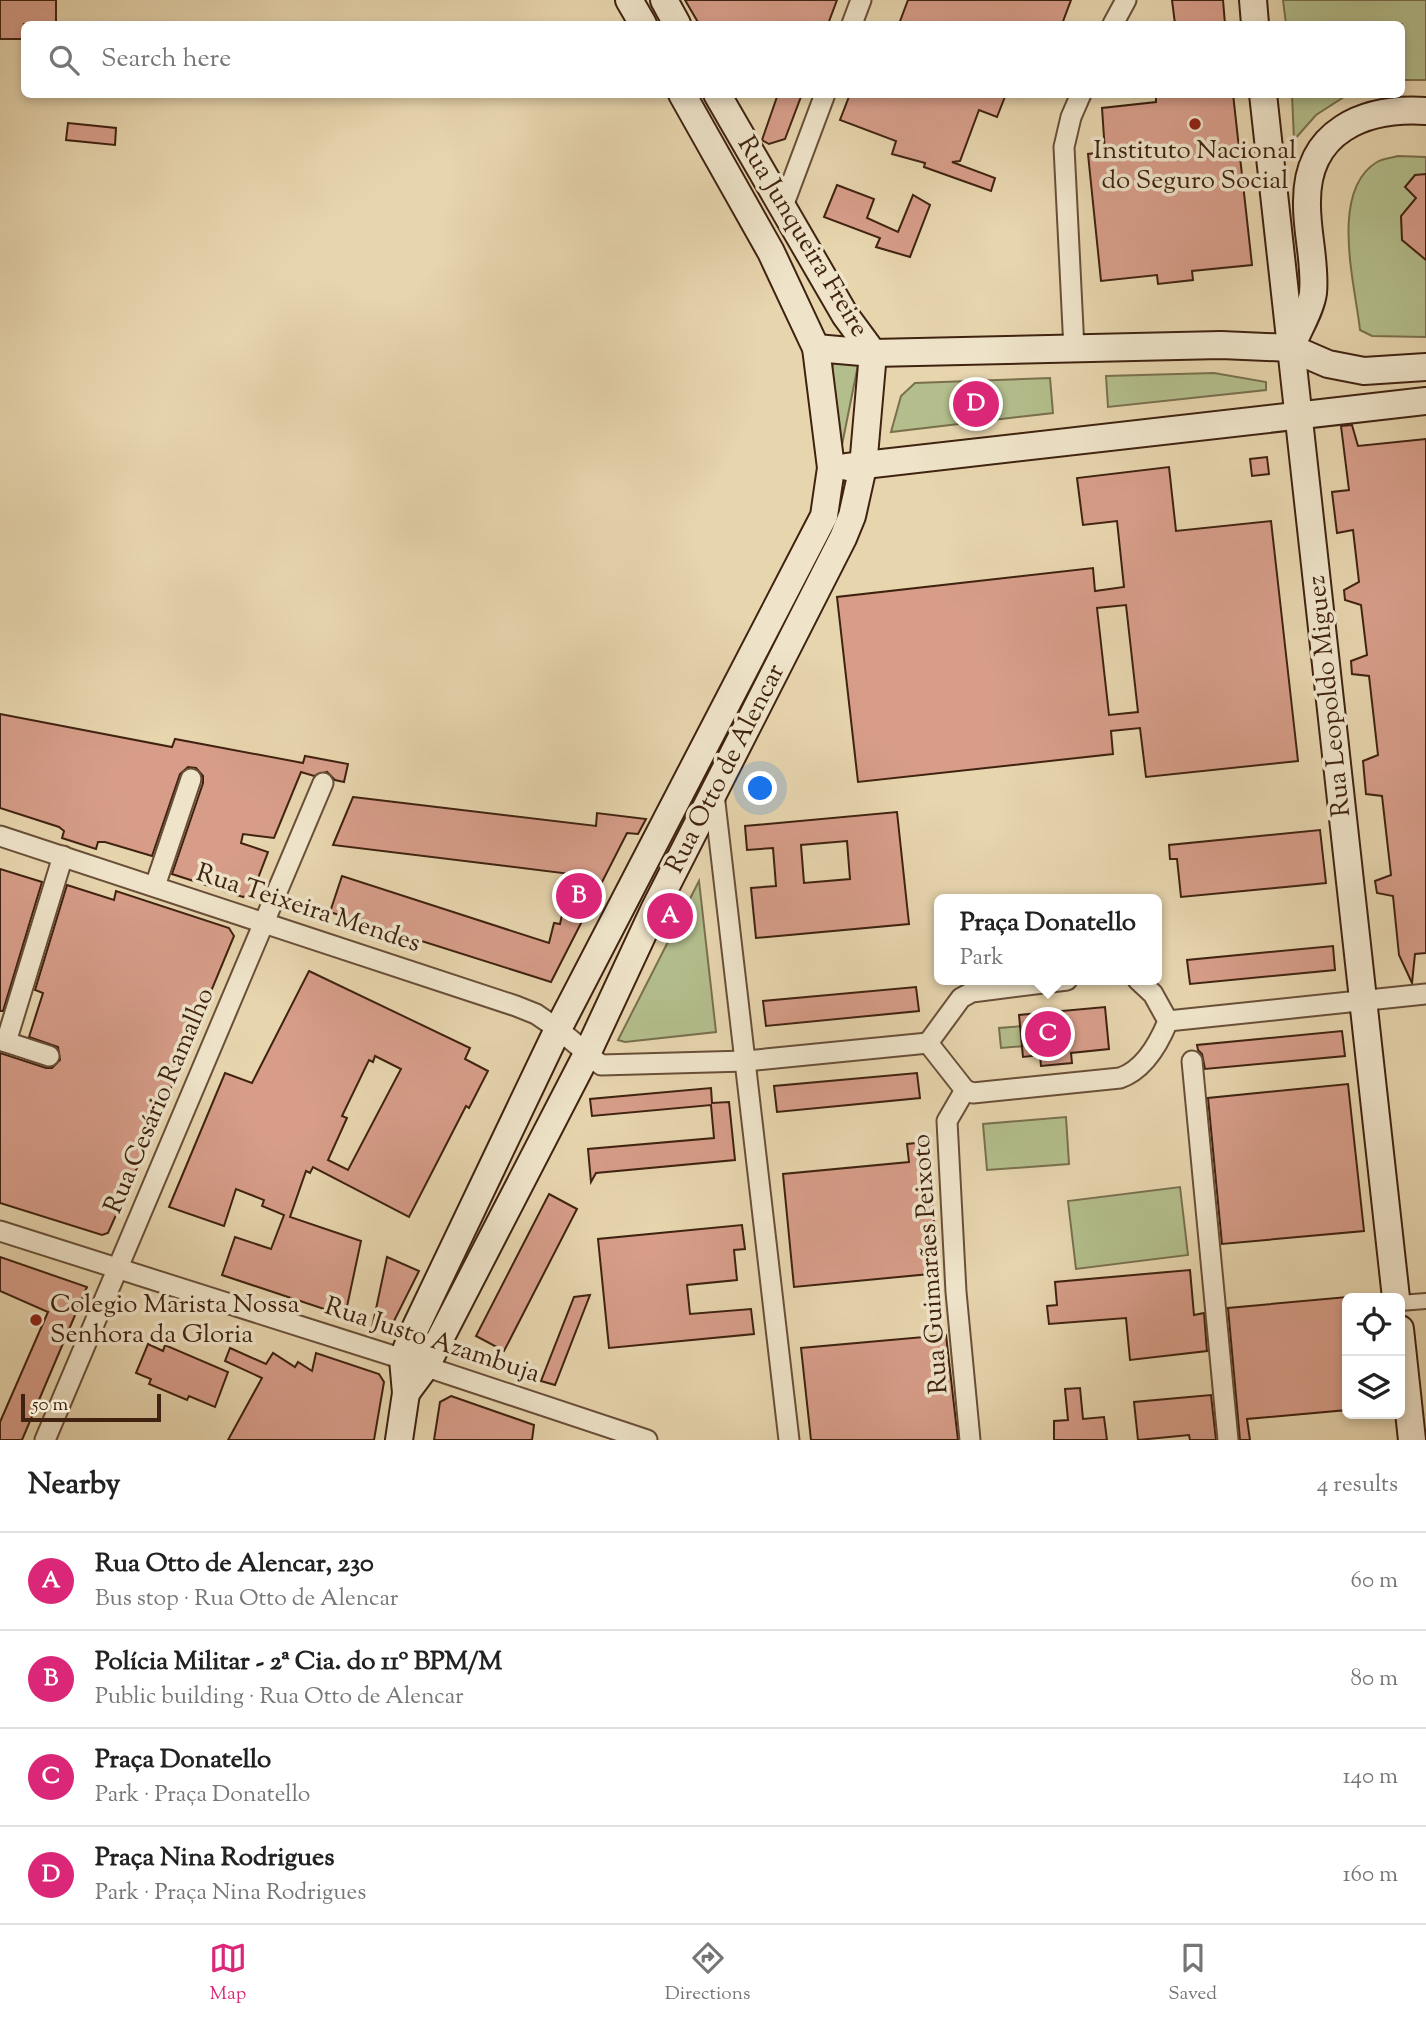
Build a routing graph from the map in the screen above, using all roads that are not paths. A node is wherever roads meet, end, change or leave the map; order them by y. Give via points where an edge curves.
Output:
1 (629, 0) edge
2 (664, 0) edge
3 (861, 0) edge
4 (1126, 0) edge
5 (1253, 0) edge
6 (641, 21) edge
7 (675, 21) edge
8 (853, 21) edge
9 (1115, 21) edge
10 (1255, 21) edge
11 (684, 98) edge
12 (719, 98) edge
13 (824, 98) edge
14 (1079, 98) edge
15 (1263, 98) edge
16 (1426, 111) edge
17 (1308, 181) junction
18 (1273, 183) junction
19 (782, 209) junction
20 (816, 348) junction
21 (1291, 348) junction
22 (1074, 349) junction
23 (873, 353) junction
24 (1426, 367) edge
25 (1426, 401) edge
26 (1300, 416) junction
27 (863, 467) junction
28 (831, 468) junction
29 (191, 779) dead end
30 (323, 783) dead end
31 (714, 794) junction
32 (0, 836) edge
33 (62, 856) junction
34 (155, 886) junction
35 (265, 921) junction
36 (1027, 985) edge
37 (1143, 985) edge
38 (1426, 994) edge
39 (1364, 999) junction
40 (1168, 1021) junction
41 (558, 1029) junction
42 (3, 1041) edge
43 (928, 1043) junction
44 (50, 1056) dead end
45 (586, 1056) junction
46 (746, 1061) junction
47 (1192, 1061) dead end
48 (965, 1090) junction
49 (0, 1231) edge
50 (117, 1269) junction
51 (1395, 1293) edge
52 (1426, 1301) edge
53 (1405, 1303) edge
54 (1403, 1356) edge
55 (414, 1362) junction
56 (45, 1440) edge
57 (399, 1440) edge
58 (647, 1440) edge
59 (789, 1440) edge
60 (970, 1440) edge
61 (1228, 1440) edge
62 (1412, 1440) edge

1 - 6 main road
2 - 7 main road
3 - 8 street
4 - 9 street
5 - 10 main road
11 - 20 main road, Rua Junqueira Freire via 771,252
12 - 19 main road, Rua Junqueira Freire
13 - 19 street
14 - 22 street via 1063,159
15 - 18 main road, Rua Leopoldo Miguez
16 - 17 main road via 1372,114 1350,123 1333,135 1316,158
17 - 18 main road
17 - 21 main road via 1313,294
18 - 21 main road, Rua Leopoldo Miguez
19 - 23 main road, Rua Junqueira Freire
20 - 23 main road
20 - 28 main road, Rua Junqueira Freire
21 - 22 main road
21 - 24 main road via 1328,364 1364,371
21 - 26 main road, Rua Leopoldo Miguez
22 - 23 main road
23 - 27 main road, Rua Junqueira Freire
25 - 26 main road
26 - 27 main road
26 - 39 main road, Rua Leopoldo Miguez
27 - 28 main road
27 - 31 main road, Rua Otto de Alencar via 843,538
28 - 41 main road, Rua Otto de Alencar via 824,516
29 - 34 street
30 - 35 street, Rua Cesário Ramalho
31 - 45 main road, Rua Otto de Alencar
31 - 46 street
32 - 33 street, Rua Teixeira Mendes
33 - 34 street, Rua Teixeira Mendes
33 - 42 street
34 - 35 street, Rua Teixeira Mendes
35 - 41 street, Rua Teixeira Mendes via 516,1006
35 - 50 street, Rua Cesário Ramalho
36 - 43 street via 972,992 961,998
37 - 40 street
38 - 39 street
39 - 40 street
39 - 51 main road, Rua Leopoldo Miguez
40 - 48 street via 1148,1056 1120,1079 984,1093
41 - 45 street, Rua Teixeira Mendes
41 - 55 main road, Rua Otto de Alencar
42 - 44 street
43 - 46 street
43 - 48 street
45 - 46 street via 609,1067
45 - 55 main road, Rua Otto de Alencar
46 - 59 street
47 - 61 street
48 - 60 street, Rua Guimarães Peixoto via 947,1121
49 - 50 street, Rua Justo Azambuja
50 - 55 street, Rua Justo Azambuja
50 - 56 street, Rua Cesário Ramalho
52 - 53 street
54 - 62 main road
55 - 57 main road
55 - 58 street, Rua Justo Azambuja

